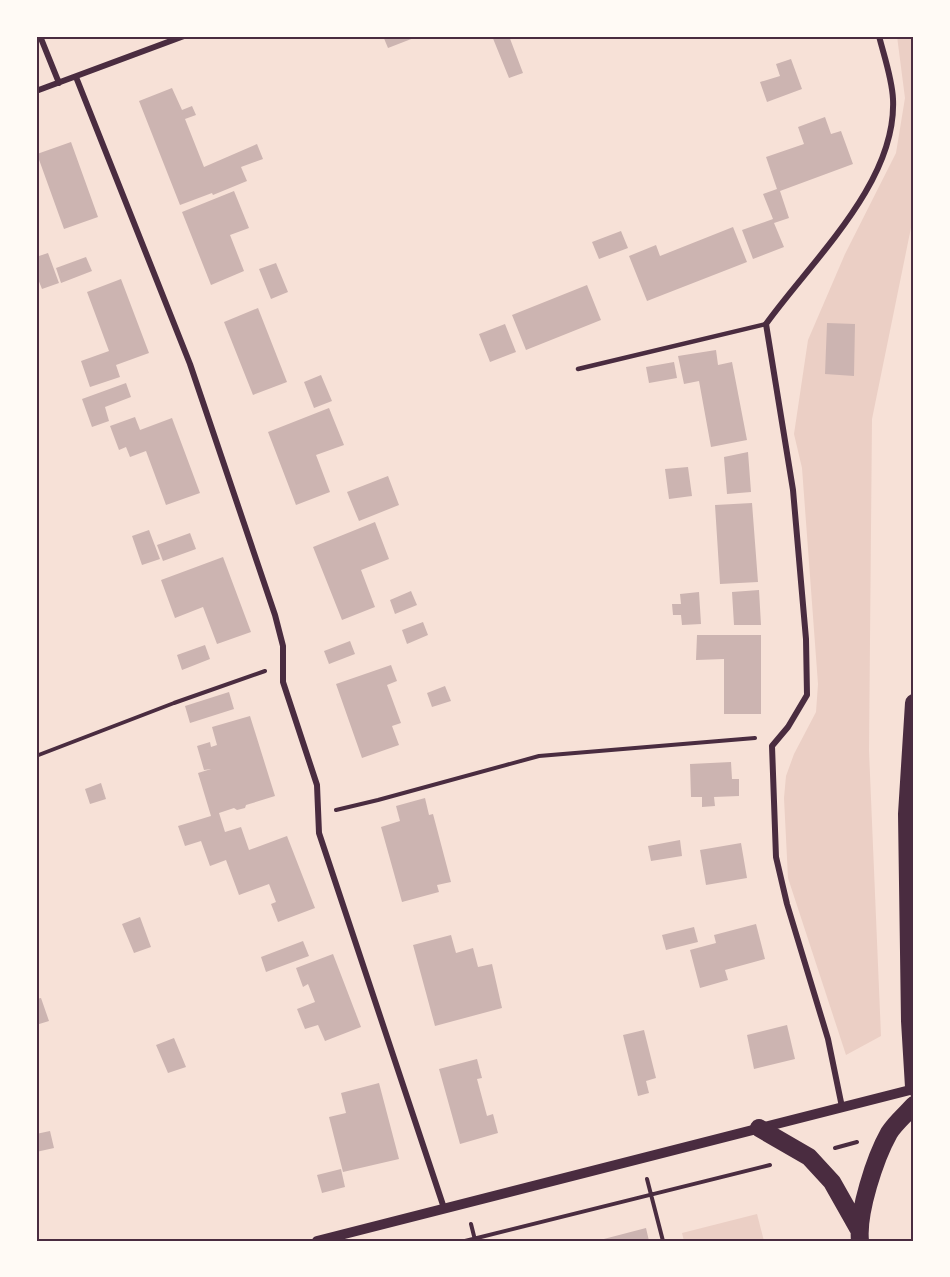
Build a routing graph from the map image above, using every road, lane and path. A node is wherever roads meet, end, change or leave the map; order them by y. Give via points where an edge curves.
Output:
1 (40, 36) edge
2 (184, 36) edge
3 (879, 36) edge
4 (76, 77) junction
5 (58, 83) junction
6 (36, 92) edge
7 (766, 324) junction
8 (578, 369) dead end
9 (283, 665) junction
10 (914, 703) edge
11 (772, 746) junction
12 (36, 756) edge
13 (318, 814) junction
14 (914, 1088) edge
15 (914, 1105) edge
16 (842, 1107) junction
17 (759, 1128) junction
18 (890, 1131) junction
19 (809, 1157) junction
20 (642, 1158) junction
21 (651, 1194) junction
22 (444, 1208) junction
23 (859, 1234) edge
24 (317, 1241) edge
25 (465, 1241) edge
26 (663, 1241) edge

1 - 5 street
2 - 4 street
3 - 7 street via 893,99 889,137 879,163 863,197
4 - 5 street
4 - 9 street via 190,364 275,615 283,646
5 - 6 street
7 - 8 lane
7 - 11 street via 793,490 807,695
9 - 12 path
9 - 13 street via 283,682 317,785
10 - 14 highway via 907,814
11 - 13 path via 757,737 539,756
11 - 16 street via 776,857 828,1040
13 - 22 street via 319,832
14 - 16 street
15 - 18 highway
16 - 17 street
17 - 19 highway
17 - 20 street
18 - 19 path
18 - 23 highway via 872,1173
19 - 21 path
19 - 23 highway via 832,1182
20 - 21 path
20 - 22 street
21 - 25 path
21 - 26 path
22 - 24 street

